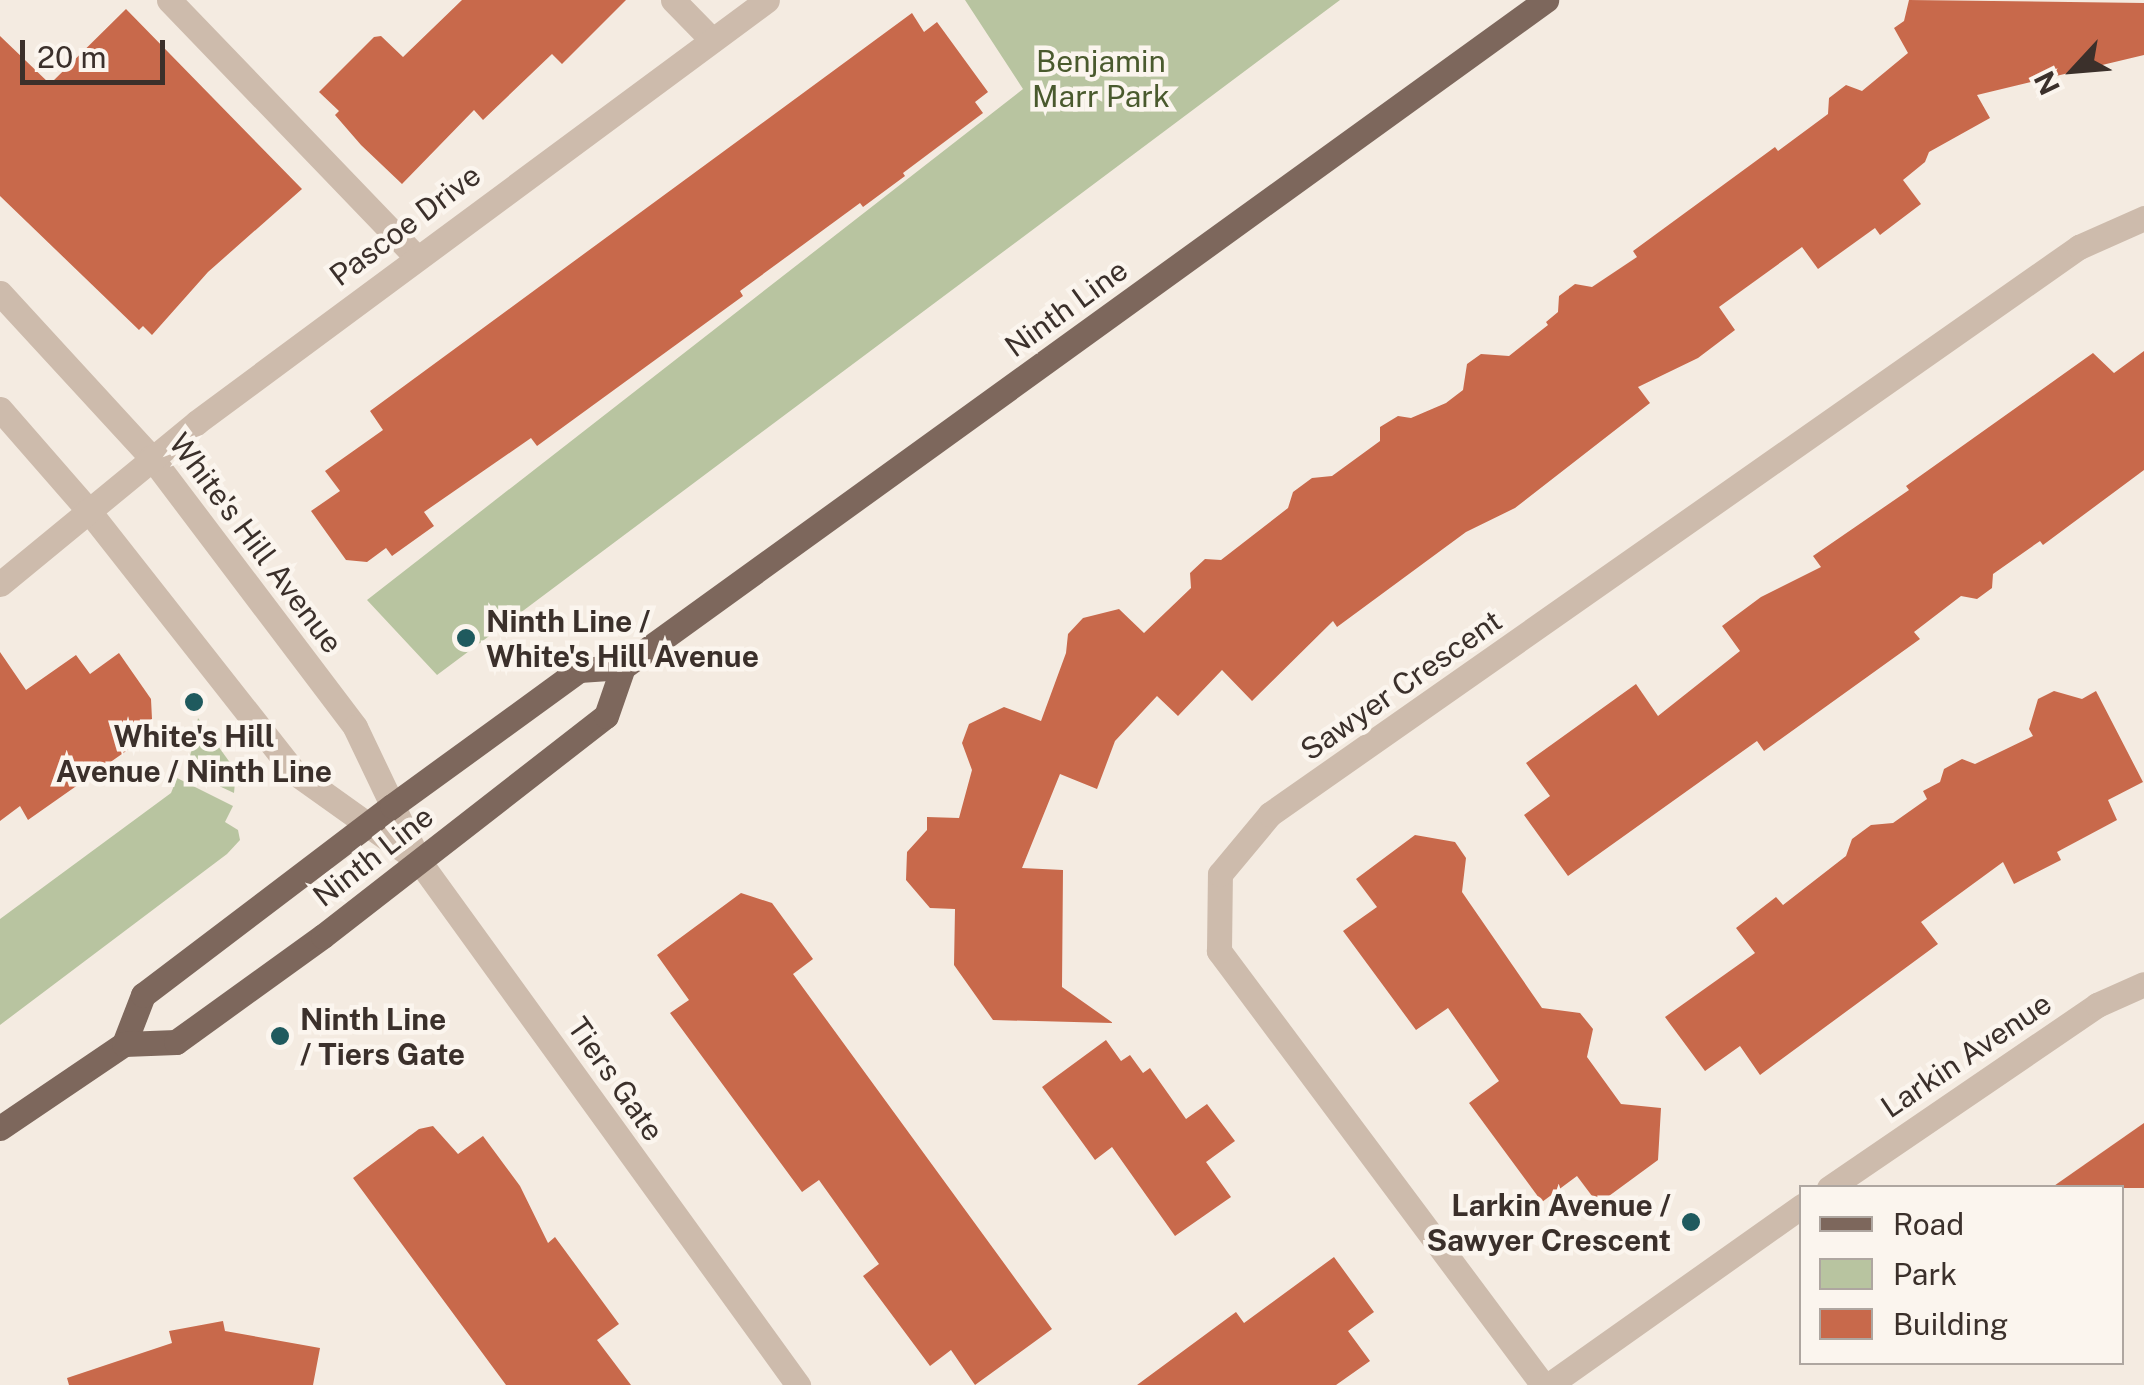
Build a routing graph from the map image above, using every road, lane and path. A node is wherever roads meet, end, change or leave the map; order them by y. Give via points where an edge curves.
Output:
1 (169, 0) edge
2 (672, 0) edge
3 (767, 0) edge
4 (1546, 0) edge
5 (712, 40) junction
6 (2144, 218) edge
7 (415, 256) junction
8 (0, 294) edge
9 (0, 409) edge
10 (151, 457) junction
11 (88, 510) junction
12 (0, 584) edge
13 (623, 667) junction
14 (392, 806) junction
15 (368, 824) junction
16 (419, 861) junction
17 (2144, 984) edge
18 (124, 1044) junction
19 (0, 1128) edge
20 (1833, 1185) edge
21 (1799, 1208) edge
22 (798, 1385) edge
23 (1546, 1385) edge

1 - 7 street
2 - 5 street
3 - 5 street, Pascoe Drive
4 - 13 main road, Ninth Line
5 - 7 street, Pascoe Drive
6 - 23 street, Sawyer Crescent via 2080,247 1270,814 1220,874 1220,951
7 - 10 street, Pascoe Drive
8 - 10 street, White's Hill Avenue
9 - 11 street
10 - 11 street, Pascoe Drive
10 - 14 street, White's Hill Avenue via 355,728
11 - 12 street, Pascoe Drive
11 - 15 street via 294,772
13 - 14 main road, Ninth Line via 579,670
13 - 16 main road, Ninth Line via 606,716
14 - 15 main road, Ninth Line
14 - 16 street, White's Hill Avenue
15 - 16 street, Tiers Gate
15 - 18 main road, Ninth Line via 143,996
16 - 18 main road, Ninth Line via 176,1042
16 - 22 street, Tiers Gate
17 - 20 street, Larkin Avenue via 2097,1006
18 - 19 main road
21 - 23 street

